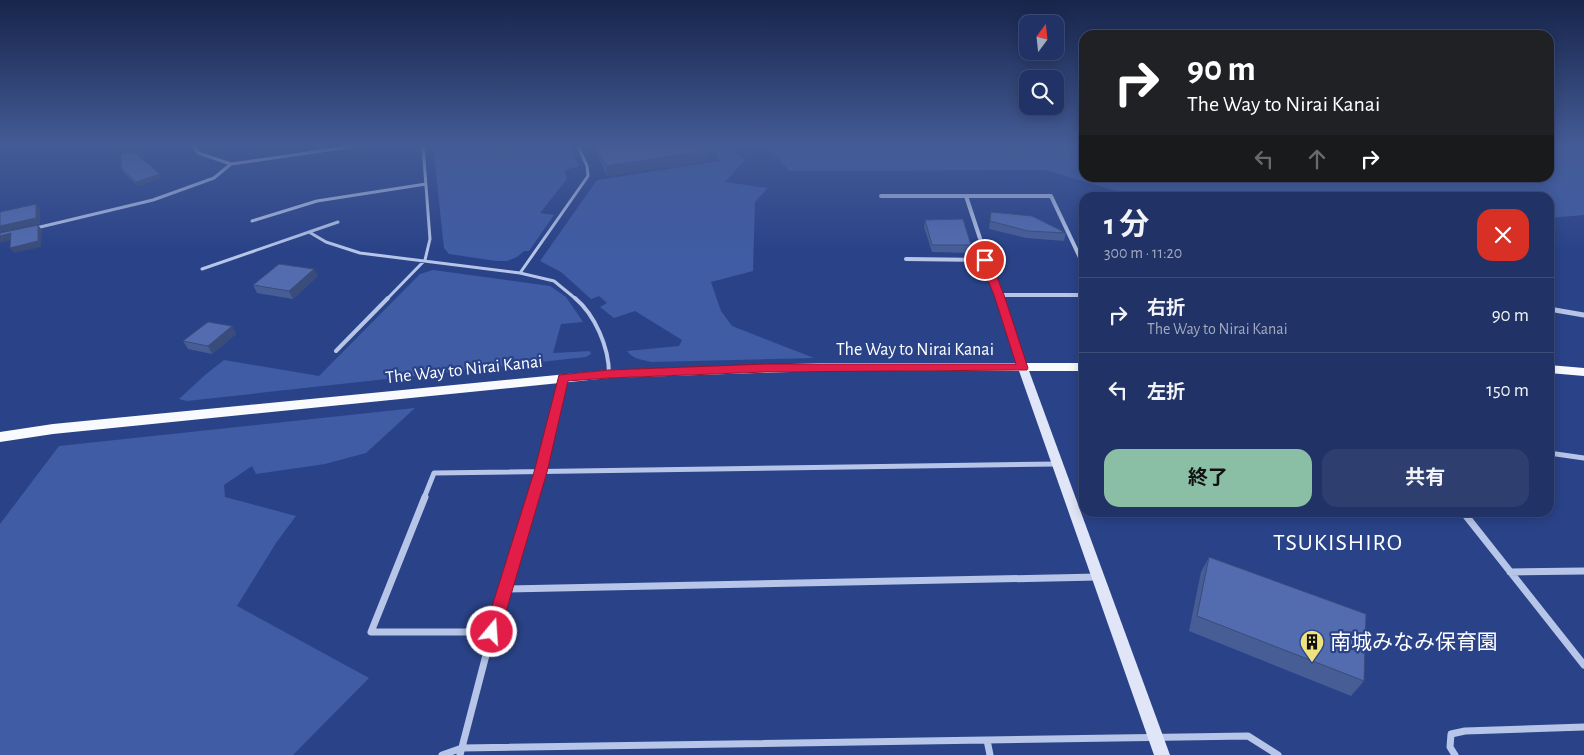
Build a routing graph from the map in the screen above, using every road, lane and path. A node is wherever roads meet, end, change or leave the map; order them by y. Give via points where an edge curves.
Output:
1 (205, 181) edge
2 (584, 181) edge
3 (426, 184) joint
4 (881, 196) dead end
5 (966, 196) junction
6 (252, 220) dead end
7 (338, 222) dead end
8 (30, 229) edge
9 (309, 232) junction
10 (1079, 255) edge
11 (906, 259) dead end
12 (425, 260) junction
13 (985, 260) junction
14 (202, 269) dead end
15 (520, 273) junction
16 (1079, 294) edge
17 (999, 295) junction
18 (1554, 310) edge
19 (1584, 315) edge
20 (336, 351) dead end
21 (1079, 367) edge
22 (1023, 368) junction
23 (1554, 369) edge
24 (1584, 372) edge
25 (609, 374) junction
26 (564, 378) junction
27 (0, 437) edge
28 (1554, 454) edge
29 (1584, 458) edge
30 (1057, 464) junction
31 (541, 472) junction
32 (1467, 517) edge
33 (1584, 570) edge
34 (1510, 572) junction
35 (1098, 577) junction
36 (506, 589) junction
37 (492, 632) junction
38 (1584, 666) edge
39 (1584, 727) edge
40 (1156, 737) junction
41 (987, 740) junction
42 (461, 752) edge
43 (442, 755) edge
44 (990, 755) edge
45 (1162, 755) edge
46 (1278, 755) edge
47 (1455, 755) edge

1 - 8 lane via 153,200
2 - 15 lane
3 - 6 lane via 317,201
3 - 12 lane via 430,239
4 - 5 street
5 - 10 street via 1051,196
5 - 13 street
7 - 9 lane
9 - 12 lane via 352,251
9 - 14 lane
11 - 13 street
12 - 15 lane
12 - 20 lane
13 - 17 street
15 - 25 lane via 554,281 583,305 605,345
16 - 17 street
17 - 22 street
18 - 19 street
21 - 22 main road, The Way to Nirai Kanai
22 - 25 main road, The Way to Nirai Kanai via 809,367
22 - 30 street
23 - 24 main road
25 - 26 main road, The Way to Nirai Kanai
26 - 27 main road, The Way to Nirai Kanai
26 - 31 street
28 - 29 street
30 - 31 street
30 - 35 street
31 - 36 street
31 - 37 street via 434,473 371,632
32 - 34 street
33 - 34 street
34 - 38 street
35 - 36 street
35 - 40 street
36 - 37 street
37 - 42 street
39 - 47 street via 1464,731 1451,734 1450,747
40 - 41 street
40 - 45 street
40 - 46 street via 1248,736
41 - 42 street
41 - 44 street
42 - 43 street

